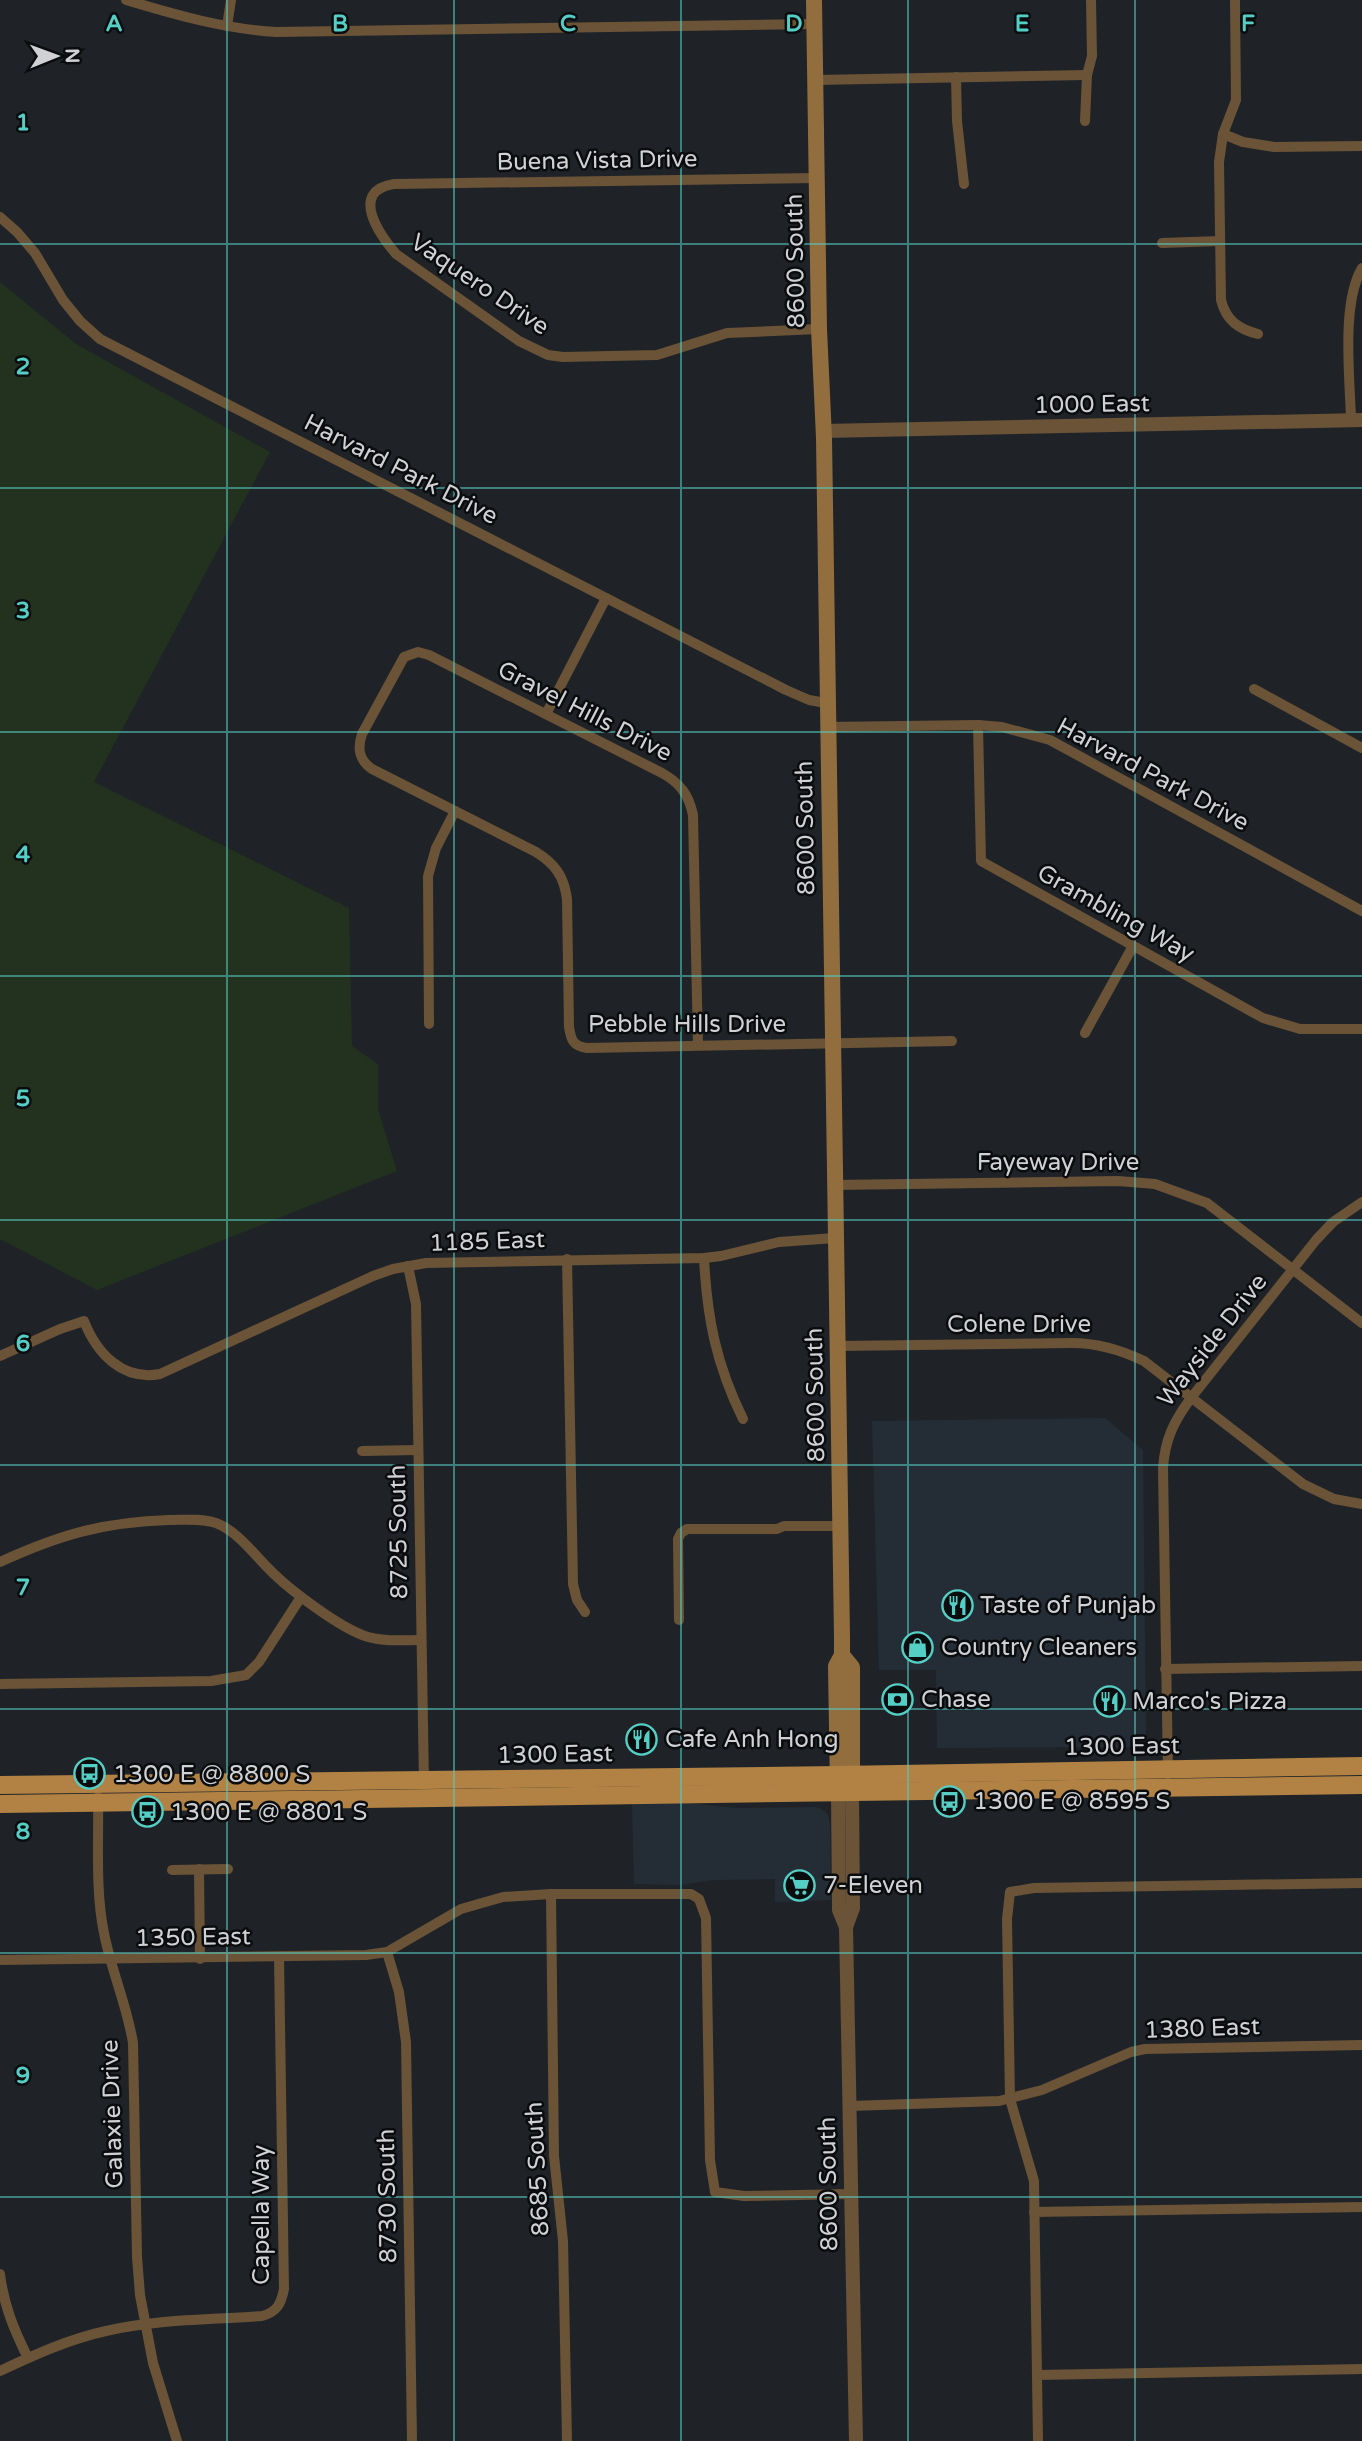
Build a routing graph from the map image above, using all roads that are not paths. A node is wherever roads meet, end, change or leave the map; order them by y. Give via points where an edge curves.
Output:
1 (126, 0) edge
2 (231, 0) edge
3 (814, 0) edge
4 (1091, 0) edge
5 (1235, 0) edge
6 (814, 24) junction
7 (227, 26) junction
8 (1087, 75) junction
9 (956, 77) junction
10 (815, 80) junction
11 (1085, 121) dead end
12 (1223, 134) junction
13 (1362, 146) edge
14 (817, 178) junction
15 (964, 184) dead end
16 (378, 188) joint
17 (0, 217) edge
18 (1220, 241) junction
19 (1162, 243) dead end
20 (1362, 268) edge
21 (819, 329) junction
22 (1258, 334) dead end
23 (1357, 420) edge
24 (823, 431) junction
25 (606, 598) junction
26 (1254, 689) dead end
27 (826, 702) junction
28 (546, 714) junction
29 (978, 725) junction
30 (826, 727) junction
31 (1362, 748) edge
32 (359, 754) joint
33 (455, 811) junction
34 (1362, 911) edge
35 (1133, 946) junction
36 (429, 1024) dead end
37 (1362, 1029) edge
38 (1086, 1032) dead end
39 (952, 1041) dead end
40 (832, 1044) junction
41 (698, 1046) junction
42 (834, 1185) junction
43 (1362, 1202) edge
44 (835, 1238) junction
45 (704, 1258) junction
46 (567, 1259) junction
47 (408, 1266) junction
48 (1293, 1269) junction
49 (1362, 1323) edge
50 (837, 1346) junction
51 (0, 1356) edge
52 (1191, 1398) junction
53 (743, 1419) dead end
54 (418, 1450) junction
55 (362, 1451) dead end
56 (1362, 1504) edge
57 (839, 1525) junction
58 (0, 1562) edge
59 (301, 1597) junction
60 (585, 1612) dead end
61 (679, 1620) dead end
62 (421, 1640) junction
63 (1362, 1667) edge
64 (1165, 1669) junction
65 (0, 1685) edge
66 (1362, 1766) edge
67 (1076, 1771) junction
68 (1168, 1779) junction
69 (424, 1780) junction
70 (97, 1784) junction
71 (845, 1784) junction
72 (0, 1785) edge
73 (1362, 1785) edge
74 (1073, 1789) junction
75 (424, 1799) junction
76 (98, 1803) junction
77 (0, 1804) edge
78 (199, 1869) junction
79 (228, 1869) dead end
80 (172, 1870) dead end
81 (1362, 1883) edge
82 (551, 1894) junction
83 (387, 1952) junction
84 (279, 1957) junction
85 (110, 1959) junction
86 (200, 1959) junction
87 (0, 1960) edge
88 (1362, 2045) edge
89 (1010, 2099) junction
90 (849, 2106) junction
91 (851, 2194) junction
92 (1362, 2207) edge
93 (1034, 2212) junction
94 (0, 2274) edge
95 (144, 2325) junction
96 (28, 2358) junction
97 (1362, 2369) edge
98 (0, 2371) edge
99 (1037, 2375) junction
100 (177, 2441) edge
101 (412, 2441) edge
102 (567, 2441) edge
103 (856, 2441) edge
104 (1038, 2441) edge

1 - 7 street
2 - 7 street
3 - 6 main road, 8600 South
4 - 8 street via 1092,64
5 - 12 street via 1236,100
6 - 7 street via 276,32
6 - 10 main road, 8600 South
8 - 9 street
8 - 11 street
9 - 10 street
9 - 15 street
10 - 14 main road, 8600 South
12 - 13 street via 1266,146
12 - 18 street
14 - 16 street, Buena Vista Drive via 394,184
14 - 21 main road, 8600 South
16 - 21 street, Vaquero Drive via 370,209 396,254 519,341 548,355 643,356 671,352 727,332
17 - 25 street, Harvard Park Drive via 35,253 63,300 100,339
18 - 19 street
18 - 22 street via 1224,311 1237,326
20 - 23 street via 1349,312
21 - 24 main road, 8600 South
23 - 24 street, 1000 East
24 - 27 main road, 8600 South
25 - 27 street, Harvard Park Drive via 793,693
25 - 28 street
26 - 31 street
27 - 30 main road, 8600 South
28 - 32 street, Gravel Hills Drive via 418,652 398,665 362,734
28 - 41 street, Gravel Hills Drive via 674,779 690,801
29 - 30 street, Harvard Park Drive
29 - 34 street, Harvard Park Drive via 1050,740
29 - 35 street, Grambling Way via 981,861
30 - 40 main road, 8600 South
32 - 33 street, Pebble Hills Drive via 372,769
33 - 36 street via 428,876
33 - 41 street, Pebble Hills Drive via 536,852 560,874 567,899 569,1027 575,1045
35 - 37 street, Grambling Way via 1275,1023 1300,1029
35 - 38 street
39 - 40 street, Pebble Hills Drive
40 - 41 street, Pebble Hills Drive
40 - 42 main road, 8600 South
42 - 44 main road, 8600 South
42 - 48 street, Fayeway Drive via 1155,1184 1207,1203
43 - 48 street, Wayside Drive via 1333,1222
44 - 45 street, 1185 East via 779,1242
44 - 50 main road, 8600 South
45 - 46 street, 1185 East
45 - 53 street via 713,1342
46 - 47 street, 1185 East
46 - 60 street via 572,1584
47 - 51 street, 1185 East via 373,1276 160,1374 135,1375 123,1369 100,1350 84,1321
47 - 54 street, 8725 South via 416,1304
48 - 49 street, Fayeway Drive
48 - 52 street, Wayside Drive
50 - 52 street, Colene Drive via 1087,1343 1144,1361
50 - 57 main road, 8600 South
52 - 56 street, Colene Drive via 1303,1484 1334,1499
52 - 64 street, Wayside Drive via 1175,1420 1164,1450
54 - 55 street
54 - 62 street, 8725 South
57 - 61 street via 687,1529 678,1539
57 - 71 main road, 8600 South via 842,1655 852,1667
58 - 59 street via 75,1532 144,1521 204,1520 228,1529
59 - 62 street via 367,1636
59 - 65 street via 246,1675 211,1681
62 - 69 street, 8725 South
63 - 64 street
64 - 68 street, Wayside Drive
66 - 68 main road, 1300 East
67 - 68 main road, 1300 East
67 - 71 main road, 1300 East
67 - 74 main road
68 - 73 main road, 1300 East
68 - 74 main road, 1300 East
69 - 70 main road, 1300 East
69 - 71 main road, 1300 East
69 - 75 street, 8725 South
70 - 72 main road, 1300 East
70 - 76 street, Galaxie Drive
71 - 74 main road, 1300 East
71 - 75 main road, 1300 East
71 - 90 street, 8600 South via 853,1908 846,1927
75 - 76 main road, 1300 East
76 - 77 main road, 1300 East
76 - 85 street, Galaxie Drive via 100,1907
78 - 79 street
78 - 80 street
78 - 86 street
81 - 89 street via 1010,1892
82 - 83 street via 503,1897 461,1909
82 - 91 street via 680,1892 699,1899 706,1918 710,2160 715,2192 744,2196
82 - 102 street, 8685 South via 554,2156 563,2241
83 - 84 street, 1350 East
83 - 101 street, 8730 South via 400,1992 406,2042
84 - 86 street, 1350 East
84 - 95 street, Capella Way via 282,2301 262,2316
85 - 86 street, 1350 East
85 - 87 street, 1350 East
85 - 95 street, Galaxie Drive via 133,2043 137,2258
88 - 89 street, 1380 East via 1145,2049
89 - 90 street, 1380 East
89 - 93 street via 1031,2166
90 - 91 street, 8600 South
91 - 103 street, 8600 South
92 - 93 street
93 - 99 street
94 - 96 street via 10,2322
95 - 96 street, Capella Way via 107,2330
95 - 100 street, Galaxie Drive
96 - 98 street, Capella Way
97 - 99 street
99 - 104 street

